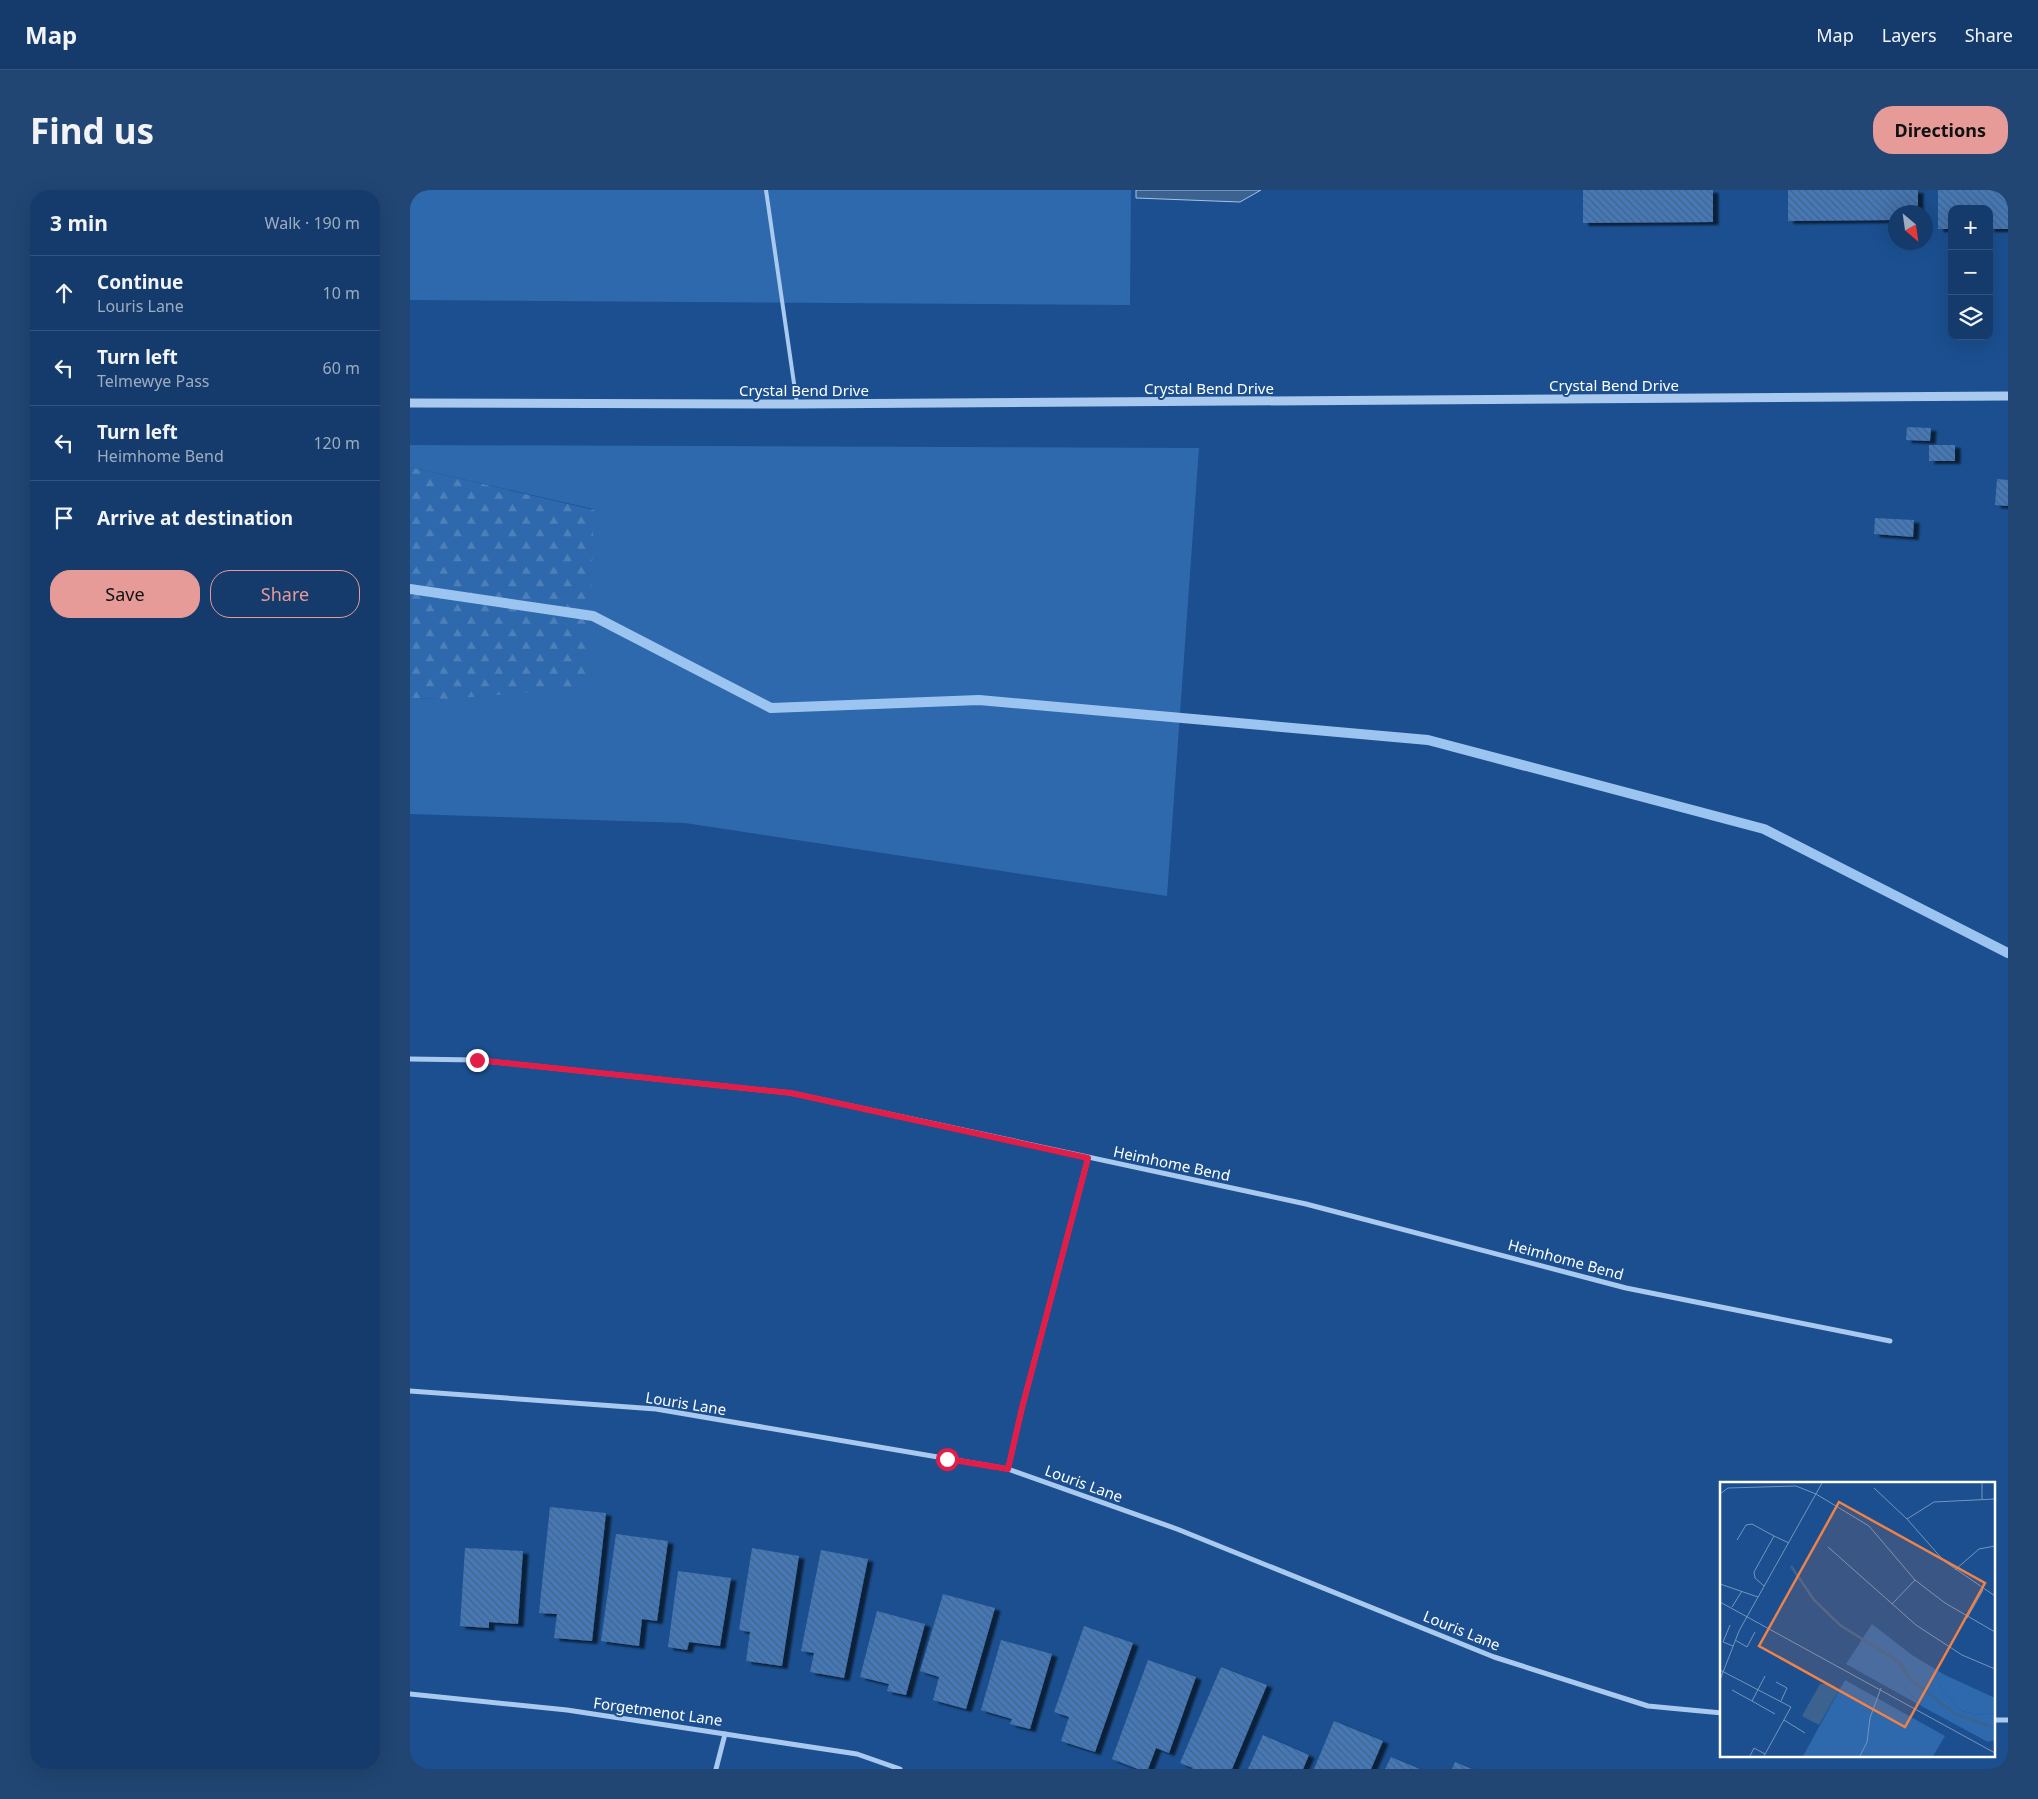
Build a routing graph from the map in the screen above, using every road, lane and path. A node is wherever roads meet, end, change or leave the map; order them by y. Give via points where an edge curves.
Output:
1 (766, 190) edge
2 (2008, 396) edge
3 (410, 403) edge
4 (797, 404) junction
5 (410, 1059) edge
6 (1088, 1158) junction
7 (1890, 1341) dead end
8 (410, 1391) edge
9 (1008, 1469) junction
10 (410, 1694) edge
11 (1720, 1712) edge
12 (725, 1734) junction
13 (716, 1769) edge
14 (900, 1769) edge

1 - 4 lane
2 - 4 street, Crystal Bend Drive
3 - 4 street, Crystal Bend Drive
5 - 6 street, Heimhome Bend via 477,1060 791,1093
6 - 7 street, Heimhome Bend via 1306,1204 1626,1288
6 - 9 street
8 - 9 street, Louris Lane via 656,1409
9 - 11 street, Louris Lane via 1177,1529 1494,1657 1648,1706
10 - 12 street, Forgetmenot Lane via 567,1710
12 - 13 street
12 - 14 street, Forgetmenot Lane via 857,1754

